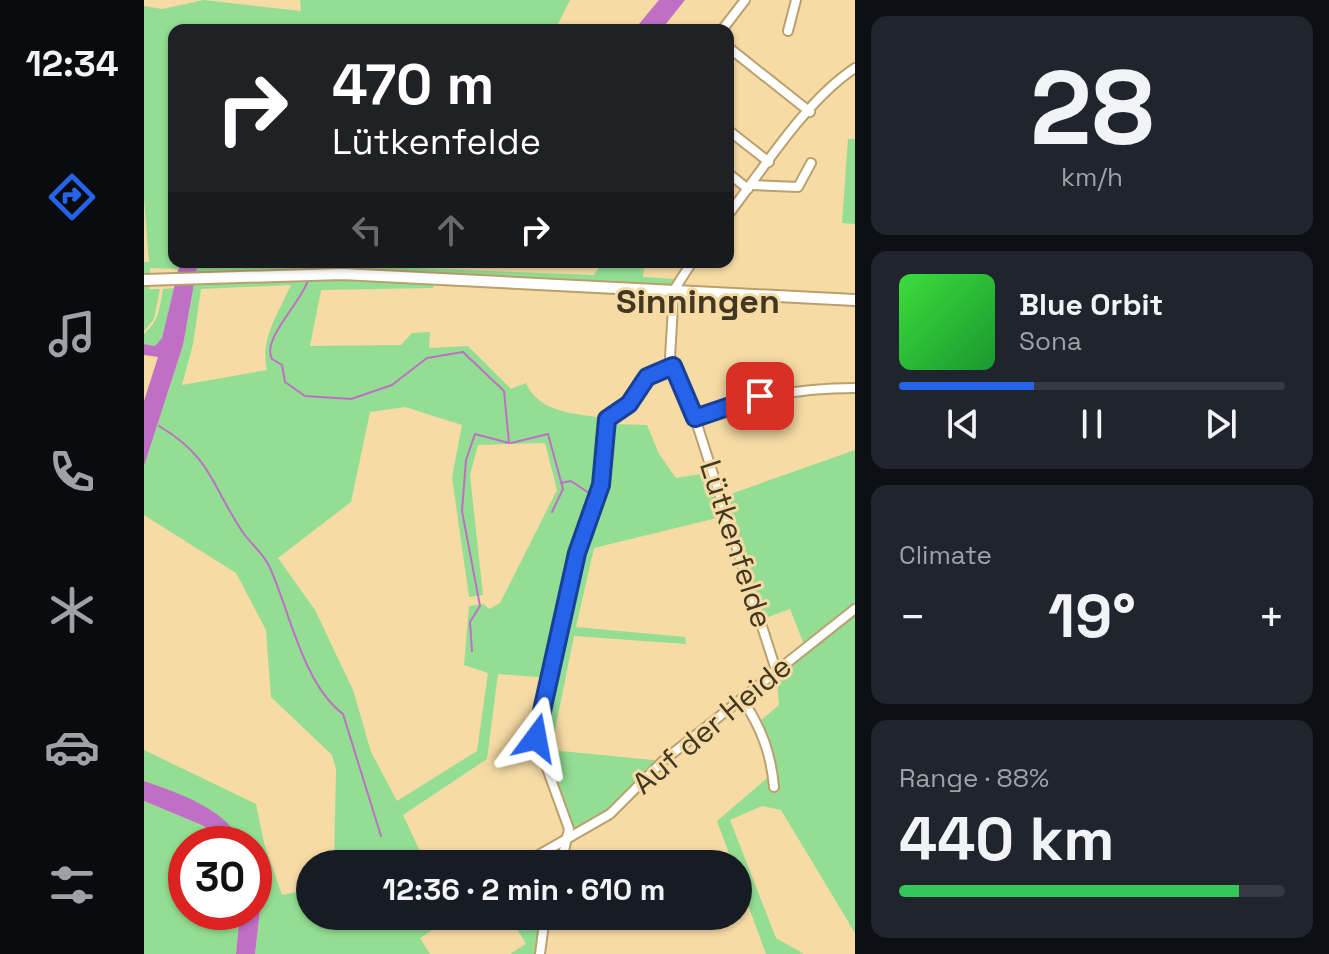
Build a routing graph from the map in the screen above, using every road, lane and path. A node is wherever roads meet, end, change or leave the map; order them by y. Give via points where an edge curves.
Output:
1 (745, 0) edge
2 (796, 0) edge
3 (727, 24) edge
4 (788, 31) dead end
5 (734, 52) edge
6 (855, 68) edge
7 (810, 112) junction
8 (734, 135) edge
9 (769, 162) junction
10 (811, 163) dead end
11 (734, 177) edge
12 (750, 187) junction
13 (734, 207) edge
14 (688, 268) edge
15 (144, 280) edge
16 (674, 290) junction
17 (855, 300) edge
18 (673, 366) junction
19 (855, 388) edge
20 (695, 418) junction
21 (855, 609) edge
22 (776, 670) junction
23 (742, 699) junction
24 (774, 787) dead end
25 (569, 838) junction
26 (548, 850) edge
27 (565, 850) edge
28 (543, 930) edge
29 (540, 954) edge

1 - 3 street
2 - 4 street
5 - 7 street
6 - 7 street via 838,79
7 - 9 street
8 - 9 street
9 - 12 street
10 - 12 street via 798,187
11 - 12 street
12 - 13 street
14 - 16 street
15 - 16 main road via 322,274
16 - 17 main road
16 - 18 street, Lütkenfelde via 668,336
18 - 20 street, Lütkenfelde
18 - 25 street via 647,377 629,404 607,419 601,485 577,553 536,738
19 - 20 street via 774,393
20 - 22 street, Lütkenfelde
21 - 22 street, Auf der Heide
22 - 23 street, Auf der Heide
23 - 24 street via 771,757
23 - 25 street, Auf der Heide via 663,761 610,814
25 - 26 street, Auf der Heide
25 - 27 street
28 - 29 street

